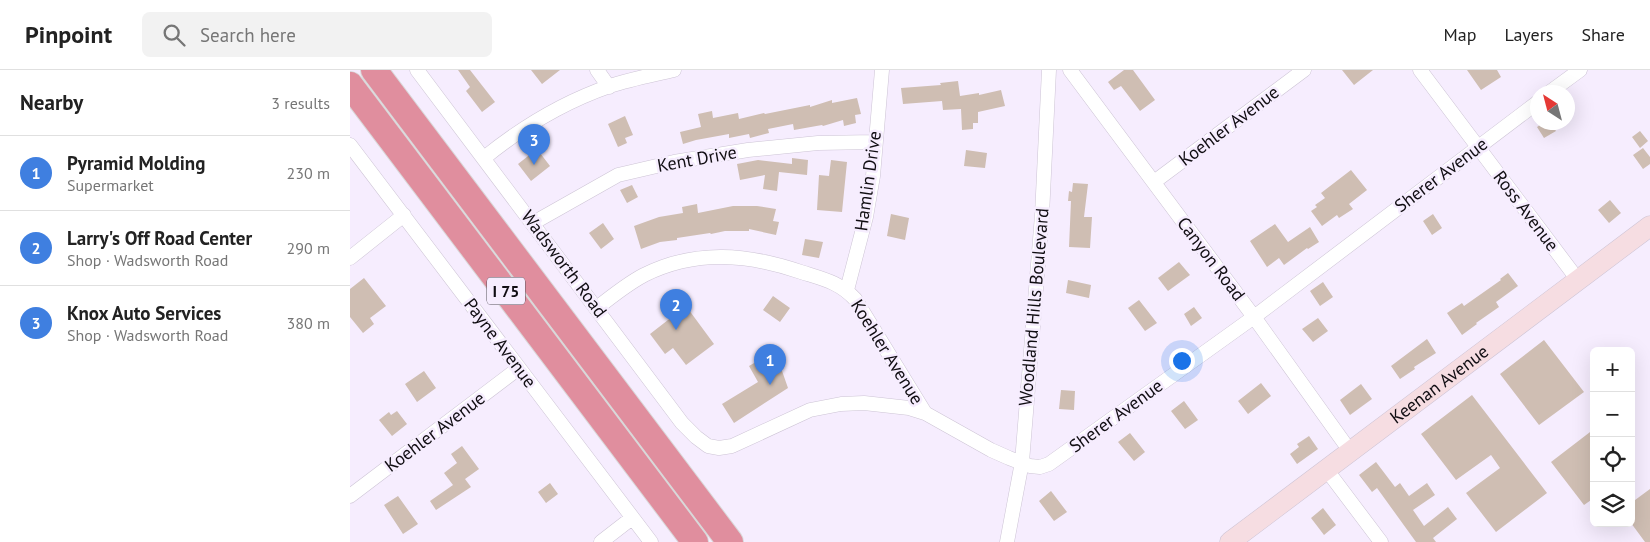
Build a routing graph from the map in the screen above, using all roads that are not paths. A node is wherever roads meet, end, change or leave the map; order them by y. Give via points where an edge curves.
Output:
1 (374, 70) edge
2 (417, 70) edge
3 (597, 70) edge
4 (674, 70) edge
5 (882, 70) edge
6 (1049, 70) edge
7 (1070, 70) edge
8 (1304, 70) edge
9 (1420, 70) edge
10 (1580, 70) edge
11 (350, 85) edge
12 (1560, 85) edge
13 (609, 87) junction
14 (1530, 108) edge
15 (874, 142) junction
16 (350, 144) edge
17 (1478, 147) junction
18 (484, 158) junction
19 (1154, 182) junction
20 (404, 215) junction
21 (533, 223) junction
22 (1650, 226) edge
23 (350, 258) edge
24 (1578, 280) junction
25 (847, 290) junction
26 (597, 308) junction
27 (1254, 317) junction
28 (519, 368) junction
29 (925, 413) junction
30 (719, 448) joint
31 (1350, 451) junction
32 (1022, 462) junction
33 (1326, 469) junction
34 (350, 496) edge
35 (632, 518) junction
36 (600, 542) edge
37 (651, 542) edge
38 (695, 542) edge
39 (730, 542) edge
40 (1007, 542) edge
41 (1230, 542) edge
42 (1381, 542) edge

1 - 39 highway, I 75
2 - 18 street, Wadsworth Road
3 - 13 street
4 - 13 street
5 - 15 street, Hamlin Drive
6 - 32 street, Woodland Hills Boulevard via 1042,215
7 - 19 street, Canyon Road
8 - 19 street, Koehler Avenue
9 - 17 street, Ross Avenue
10 - 12 street
11 - 38 highway, I 75
13 - 18 street via 535,121
14 - 17 street, Sherer Avenue
15 - 21 street, Kent Drive via 818,143 748,150 618,175
15 - 25 street, Hamlin Drive via 866,217
16 - 20 street, Payne Avenue
17 - 24 street, Ross Avenue
17 - 27 street, Sherer Avenue
18 - 21 street, Wadsworth Road
19 - 27 street, Canyon Road
20 - 23 street
20 - 28 street, Payne Avenue
21 - 26 street, Wadsworth Road
22 - 24 street, Keenan Avenue
24 - 31 street, Keenan Avenue
25 - 26 street, Koehler Avenue via 838,284 765,261 702,258 683,261 645,275
25 - 29 street, Koehler Avenue via 856,299
26 - 30 street, Wadsworth Road via 682,423 701,442
27 - 31 street, Canyon Road
27 - 32 street, Sherer Avenue via 1049,464 1040,467
28 - 34 street, Koehler Avenue
28 - 35 street, Payne Avenue
29 - 30 street, Sherer Avenue via 864,402 841,404 810,410 732,446
29 - 32 street, Sherer Avenue via 991,450
31 - 33 street, Keenan Avenue
32 - 40 street, Woodland Hills Boulevard
33 - 41 street, Keenan Avenue
33 - 42 street
35 - 36 street
35 - 37 street, Payne Avenue

